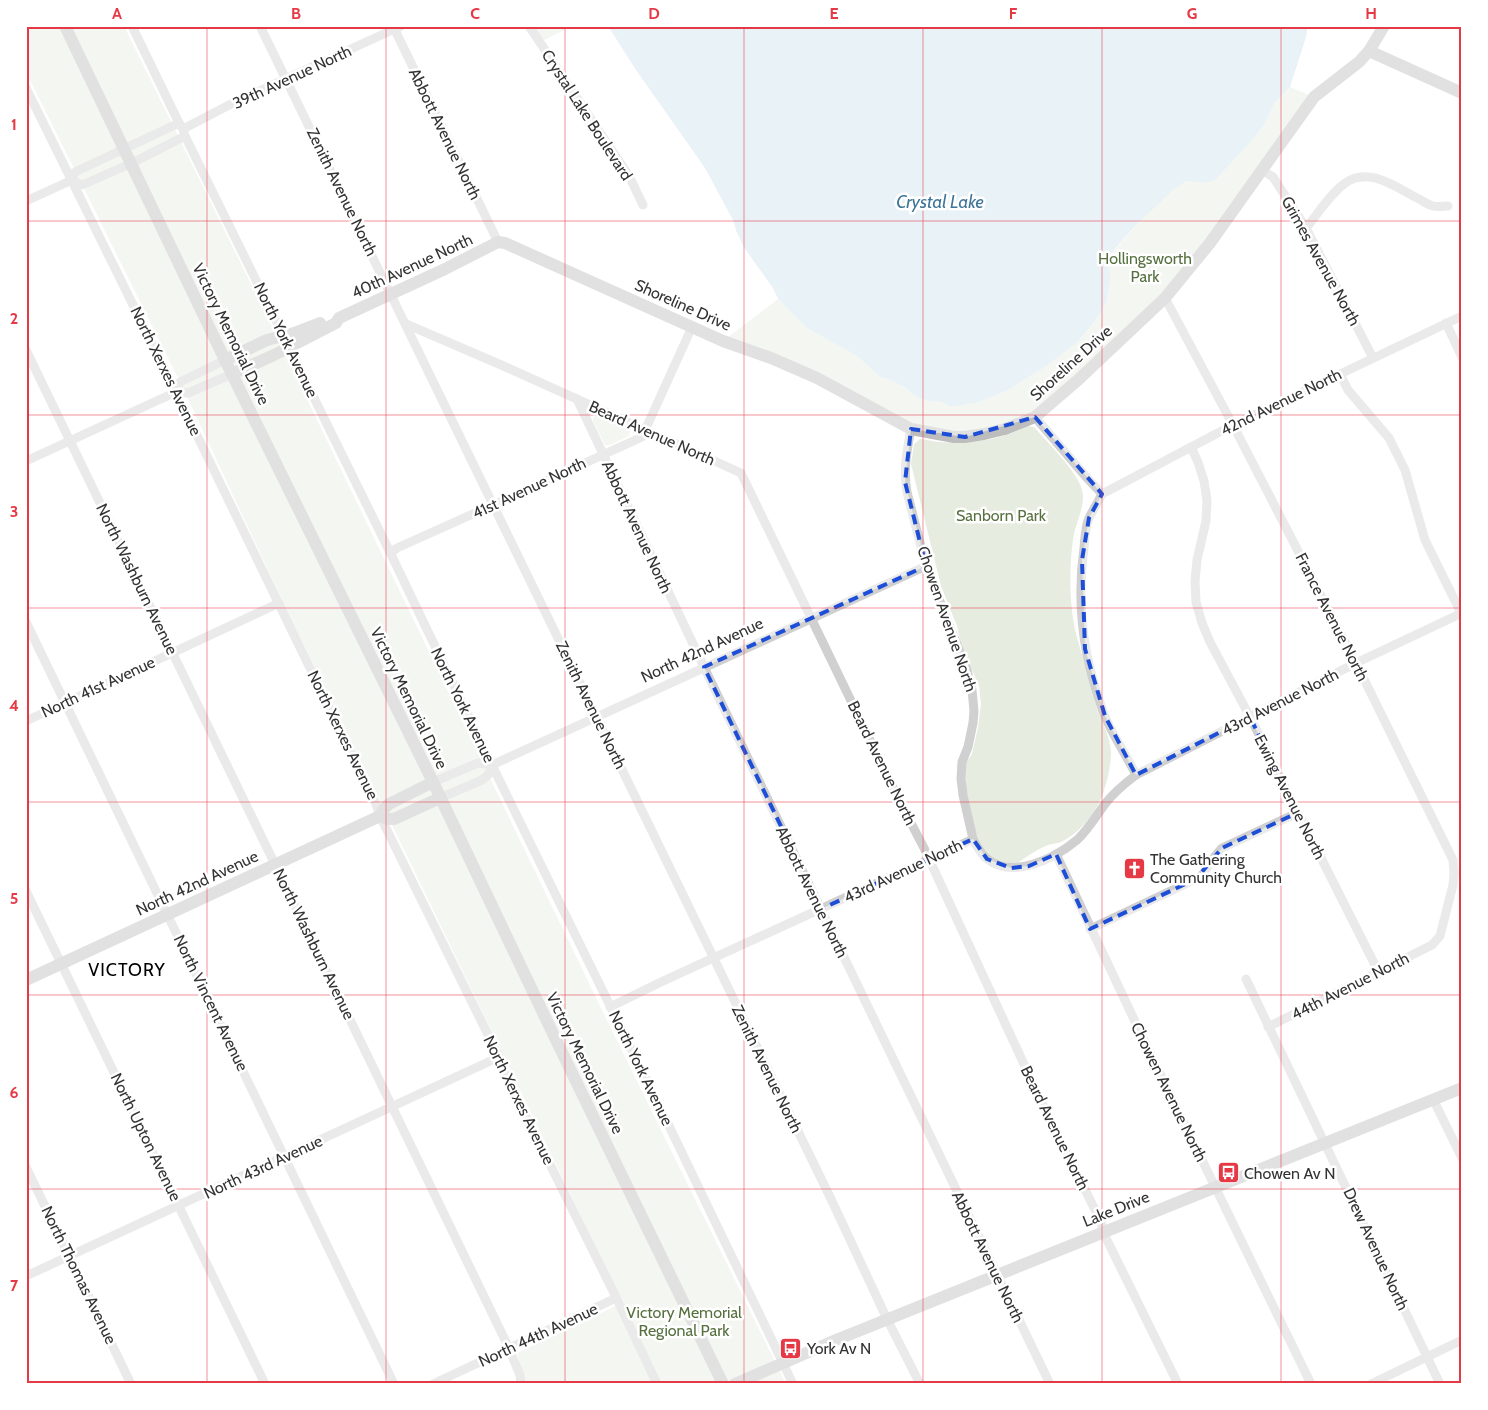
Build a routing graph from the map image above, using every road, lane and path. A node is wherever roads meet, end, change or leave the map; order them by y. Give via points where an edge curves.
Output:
1 (65, 26) edge
2 (132, 26) edge
3 (260, 26) edge
4 (529, 26) edge
5 (1384, 26) edge
6 (396, 27) edge
7 (1369, 52) junction
8 (286, 79) junction
9 (26, 88) edge
10 (1462, 93) edge
11 (183, 129) junction
12 (124, 148) junction
13 (132, 163) junction
14 (1262, 170) junction
15 (72, 180) junction
16 (26, 201) edge
17 (643, 205) dead end
18 (1448, 206) dead end
19 (1306, 228) junction
20 (498, 242) junction
21 (391, 293) junction
22 (1165, 298) junction
23 (1462, 316) edge
24 (1446, 323) junction
25 (406, 324) junction
26 (692, 327) junction
27 (286, 341) junction
28 (26, 350) edge
29 (1462, 356) edge
30 (1373, 358) junction
31 (225, 360) junction
32 (232, 374) junction
33 (1340, 374) junction
34 (176, 392) junction
35 (577, 399) junction
36 (1035, 417) junction
37 (1233, 425) junction
38 (911, 429) junction
39 (645, 430) junction
40 (70, 441) junction
41 (1190, 447) junction
42 (603, 454) junction
43 (26, 461) edge
44 (1102, 494) junction
45 (493, 505) junction
46 (390, 552) junction
47 (926, 566) junction
48 (279, 603) junction
49 (1461, 614) edge
50 (811, 618) junction
51 (26, 622) edge
52 (173, 653) junction
53 (1356, 663) junction
54 (704, 667) junction
55 (65, 703) junction
56 (596, 717) junction
57 (1250, 717) junction
58 (26, 721) edge
59 (492, 765) junction
60 (1136, 775) junction
61 (433, 782) junction
62 (440, 798) junction
63 (1297, 813) junction
64 (380, 816) junction
65 (974, 839) junction
66 (1056, 854) junction
67 (929, 859) junction
68 (276, 865) junction
69 (26, 892) edge
70 (821, 909) junction
71 (168, 914) junction
72 (1090, 929) junction
73 (1432, 945) joint
74 (713, 958) junction
75 (62, 964) junction
76 (1378, 971) junction
77 (1246, 979) dead end
78 (26, 980) edge
79 (610, 1007) junction
80 (1268, 1027) junction
81 (499, 1058) junction
82 (1462, 1088) edge
83 (1433, 1099) junction
84 (393, 1106) junction
85 (1325, 1143) junction
86 (285, 1156) junction
87 (1462, 1158) edge
88 (26, 1166) edge
89 (1215, 1187) junction
90 (179, 1205) junction
91 (1103, 1232) junction
92 (69, 1256) junction
93 (996, 1275) junction
94 (26, 1276) edge
95 (616, 1298) junction
96 (887, 1319) junction
97 (1462, 1340) edge
98 (509, 1348) junction
99 (1427, 1357) junction
100 (783, 1362) junction
101 (131, 1384) edge
102 (265, 1384) edge
103 (394, 1384) edge
104 (433, 1384) edge
105 (521, 1384) edge
106 (657, 1384) edge
107 (723, 1384) edge
108 (735, 1384) edge
109 (793, 1384) edge
110 (920, 1384) edge
111 (1050, 1384) edge
112 (1178, 1384) edge
113 (1311, 1384) edge
114 (1371, 1384) edge
115 (1440, 1384) edge

1 - 12 street, Victory Memorial Drive
2 - 11 street, North York Avenue
3 - 8 street, Zenith Avenue North
4 - 17 street, Crystal Lake Boulevard via 628,176
5 - 7 street
6 - 8 street, 39th Avenue North
6 - 20 street, Abbott Avenue North
7 - 10 street
7 - 14 street, Shoreline Drive via 1314,96
8 - 11 street, 39th Avenue North
8 - 21 street, Zenith Avenue North
9 - 15 street, North Xerxes Avenue
11 - 12 street
11 - 13 street
11 - 27 street, North York Avenue
12 - 13 street, Victory Memorial Drive
12 - 15 street via 75,172
13 - 15 street via 82,185
13 - 31 street, Victory Memorial Drive
14 - 19 street, Grimes Avenue North via 1273,177
14 - 22 street, Shoreline Drive via 1210,243
15 - 16 street
15 - 34 street, North Xerxes Avenue
18 - 19 street via 1432,206 1374,177 1364,176 1338,188
19 - 30 street, Grimes Avenue North
20 - 21 street, 40th Avenue North
20 - 26 street, Shoreline Drive
21 - 25 street, Zenith Avenue North
21 - 27 street, 40th Avenue North via 339,318 336,323
22 - 36 street, Shoreline Drive
22 - 37 street, France Avenue North
23 - 24 street, 42nd Avenue North
24 - 29 street
24 - 30 street, 42nd Avenue North
25 - 35 street, Beard Avenue North
25 - 45 street, Zenith Avenue North
26 - 38 street, Shoreline Drive via 817,378
26 - 39 street
27 - 31 street via 268,340
27 - 32 street
27 - 46 street, North York Avenue
28 - 40 street, North Washburn Avenue
30 - 33 street, 42nd Avenue North
31 - 32 street, Victory Memorial Drive
31 - 34 street via 180,382
32 - 34 street via 188,394
32 - 61 street, Victory Memorial Drive
33 - 37 street, 42nd Avenue North
33 - 49 street via 1348,390 1389,438 1405,470 1425,540
34 - 40 street
34 - 48 street, North Xerxes Avenue
35 - 39 street, Beard Avenue North
35 - 42 street, Abbott Avenue North
36 - 38 street, Shoreline Drive via 1005,429 965,437
36 - 44 street
37 - 41 street, 42nd Avenue North
37 - 53 street, France Avenue North
38 - 47 street, Chowen Avenue North via 905,482
39 - 42 street, 41st Avenue North via 642,436
39 - 50 street, Beard Avenue North via 741,473
40 - 43 street
40 - 52 street, North Washburn Avenue
41 - 44 street, 42nd Avenue North
41 - 57 street, Ewing Avenue North via 1198,462 1207,500 1197,560 1196,602 1210,642
42 - 45 street, 41st Avenue North
42 - 54 street, Abbott Avenue North
44 - 60 street via 1089,518 1082,560 1085,649 1105,716
45 - 46 street, 41st Avenue North
45 - 56 street, Zenith Avenue North
46 - 59 street, North York Avenue
47 - 50 street, North 42nd Avenue
47 - 65 street, Chowen Avenue North via 972,690 974,723 962,762 961,778
48 - 52 street, North 41st Avenue
48 - 64 street, North Xerxes Avenue
49 - 53 street, 43rd Avenue North
50 - 54 street, North 42nd Avenue
50 - 67 street, Beard Avenue North
51 - 55 street, North Vincent Avenue
52 - 55 street, North 41st Avenue
52 - 68 street, North Washburn Avenue
53 - 57 street, 43rd Avenue North
53 - 73 street, France Avenue North via 1453,860 1453,886 1440,936
54 - 56 street, North 42nd Avenue
54 - 70 street, Abbott Avenue North
55 - 58 street, North 41st Avenue
55 - 71 street, North Vincent Avenue
56 - 59 street, North 42nd Avenue
56 - 74 street, Zenith Avenue North
57 - 60 street, 43rd Avenue North
57 - 63 street, Ewing Avenue North
59 - 61 street, North 42nd Avenue via 478,763
59 - 62 street, North 42nd Avenue via 482,780
59 - 79 street, North York Avenue
60 - 66 street, 43rd Avenue North via 1121,786 1077,839
61 - 62 street, Victory Memorial Drive
61 - 64 street, North 42nd Avenue via 389,804
62 - 64 street, North 42nd Avenue via 394,819
62 - 107 street, Victory Memorial Drive
63 - 72 street via 1222,848 1196,879
63 - 76 street, Ewing Avenue North
64 - 68 street, North 42nd Avenue
64 - 81 street, North Xerxes Avenue
65 - 66 street, 43rd Avenue North via 988,859 1011,868 1029,866
65 - 67 street, 43rd Avenue North
66 - 72 street, Chowen Avenue North
67 - 70 street, 43rd Avenue North
67 - 91 street, Beard Avenue North
68 - 71 street, North 42nd Avenue
68 - 84 street, North Washburn Avenue
69 - 75 street, North Upton Avenue
70 - 74 street, 43rd Avenue North
70 - 93 street, Abbott Avenue North
71 - 75 street, North 42nd Avenue
71 - 86 street, North Vincent Avenue
72 - 89 street, Chowen Avenue North
73 - 76 street, 44th Avenue North
74 - 79 street, 43rd Avenue North
74 - 96 street, Zenith Avenue North
75 - 78 street, North 42nd Avenue
75 - 90 street, North Upton Avenue
76 - 80 street, 44th Avenue North
77 - 80 street, Drew Avenue North
79 - 100 street, North York Avenue
80 - 85 street, Drew Avenue North
81 - 84 street, North 43rd Avenue
81 - 95 street, North Xerxes Avenue
82 - 83 street, Lake Drive
83 - 85 street, Lake Drive
83 - 87 street
84 - 86 street, North 43rd Avenue
84 - 98 street, North Washburn Avenue
85 - 89 street, Lake Drive
85 - 99 street, Drew Avenue North
86 - 90 street, North 43rd Avenue
86 - 103 street, North Vincent Avenue
88 - 92 street, North Thomas Avenue
89 - 91 street, Lake Drive
89 - 113 street, Chowen Avenue North
90 - 92 street, North 43rd Avenue
90 - 102 street, North Upton Avenue
91 - 93 street, Lake Drive
91 - 112 street, Beard Avenue North
92 - 94 street, North 43rd Avenue
92 - 101 street, North Thomas Avenue
93 - 96 street, Lake Drive
93 - 111 street, Abbott Avenue North
95 - 98 street, North 44th Avenue
95 - 106 street, North Xerxes Avenue
96 - 100 street, Lake Drive
96 - 110 street, Zenith Avenue North
97 - 99 street
98 - 104 street, North 44th Avenue
98 - 105 street, North Washburn Avenue
99 - 114 street
99 - 115 street, Drew Avenue North
100 - 108 street, Lake Drive
100 - 109 street, North York Avenue

